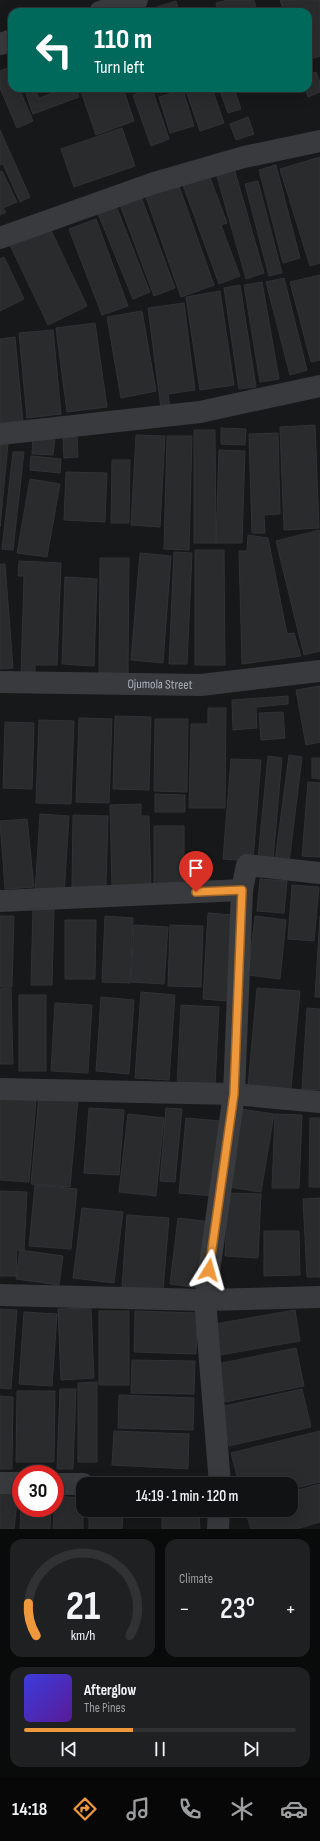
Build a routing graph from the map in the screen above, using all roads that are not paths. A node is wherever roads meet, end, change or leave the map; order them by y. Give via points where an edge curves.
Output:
1 (137, 0) edge
2 (112, 8) edge
3 (320, 141) edge
4 (0, 238) edge
5 (320, 386) edge
6 (0, 434) edge
7 (320, 671) edge
8 (0, 682) edge
9 (320, 873) edge
10 (242, 890) junction
11 (0, 901) edge
12 (0, 1089) edge
13 (234, 1094) junction
14 (320, 1102) edge
15 (0, 1295) edge
16 (320, 1297) edge
17 (205, 1300) junction
18 (219, 1477) edge
19 (0, 1483) edge
20 (12, 1483) edge
21 (64, 1484) edge
22 (76, 1484) edge
23 (219, 1517) edge
24 (218, 1529) edge

1 - 2 street
3 - 4 street via 244,156 154,183
5 - 6 street via 200,412
7 - 8 street, Ojumola Street via 201,685
9 - 10 street via 247,865
10 - 11 street
10 - 13 street
12 - 13 street
13 - 14 street
13 - 17 street
15 - 17 street
16 - 17 street
17 - 18 street
19 - 20 street
21 - 22 street
23 - 24 street

